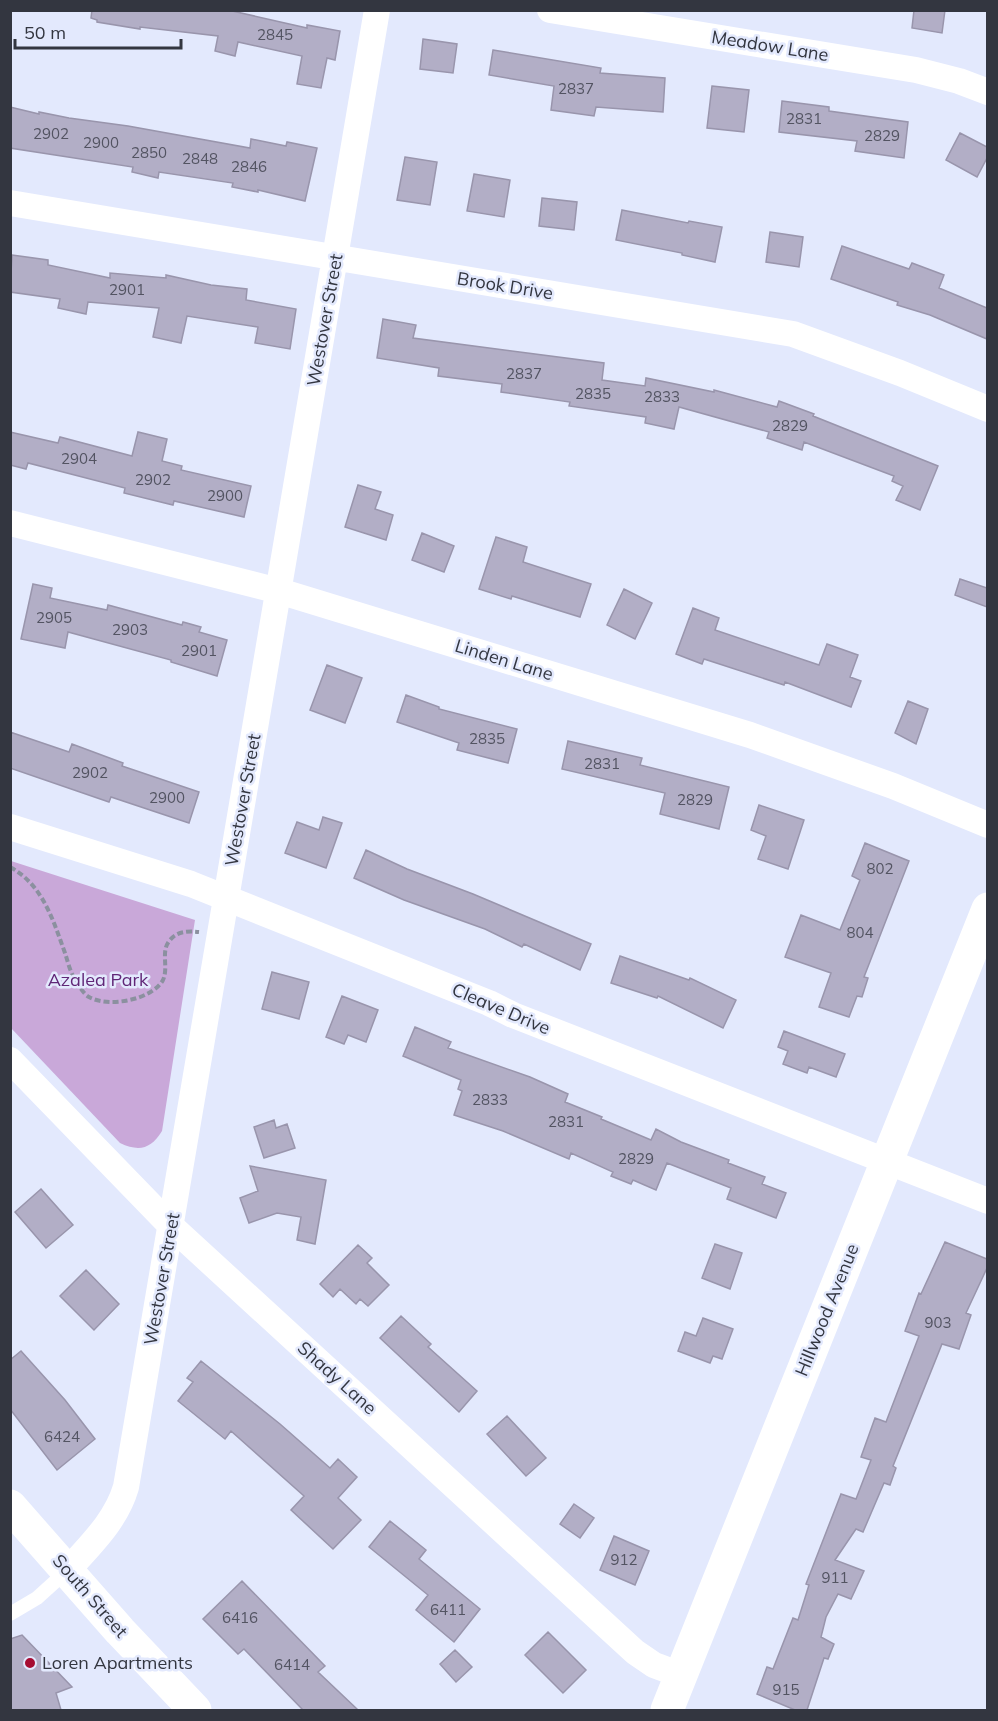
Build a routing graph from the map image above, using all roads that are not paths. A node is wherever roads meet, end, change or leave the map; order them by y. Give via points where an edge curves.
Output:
1 (378, 10) edge
2 (550, 10) edge
3 (987, 92) edge
4 (10, 203) edge
5 (336, 258) junction
6 (987, 409) edge
7 (10, 523) edge
8 (279, 591) junction
9 (987, 825) edge
10 (10, 827) edge
11 (226, 898) junction
12 (987, 909) edge
13 (10, 1060) edge
14 (887, 1161) junction
15 (987, 1201) edge
16 (171, 1226) junction
17 (10, 1506) edge
18 (68, 1570) junction
19 (10, 1614) edge
20 (681, 1675) junction
21 (195, 1710) edge
22 (667, 1710) edge

1 - 5 street, Westover Street
2 - 3 street, Meadow Lane via 916,70
4 - 5 street, Brook Drive
5 - 6 street, Brook Drive via 793,334
5 - 8 street, Westover Street
7 - 8 street, Linden Lane
8 - 9 street, Linden Lane via 750,735 893,786
8 - 11 street, Westover Street
10 - 11 street, Cleave Drive
11 - 14 street, Cleave Drive
11 - 16 street, Westover Street
12 - 14 main road, Hillwood Avenue
13 - 16 street, Shady Lane
14 - 15 street, Cleave Drive
14 - 20 main road, Hillwood Avenue
16 - 18 street, Westover Street via 124,1495 110,1523
16 - 20 street, Shady Lane via 635,1652 654,1665
17 - 18 main road, South Street
18 - 19 lane via 37,1598
18 - 21 main road, South Street
20 - 22 main road, Hillwood Avenue

